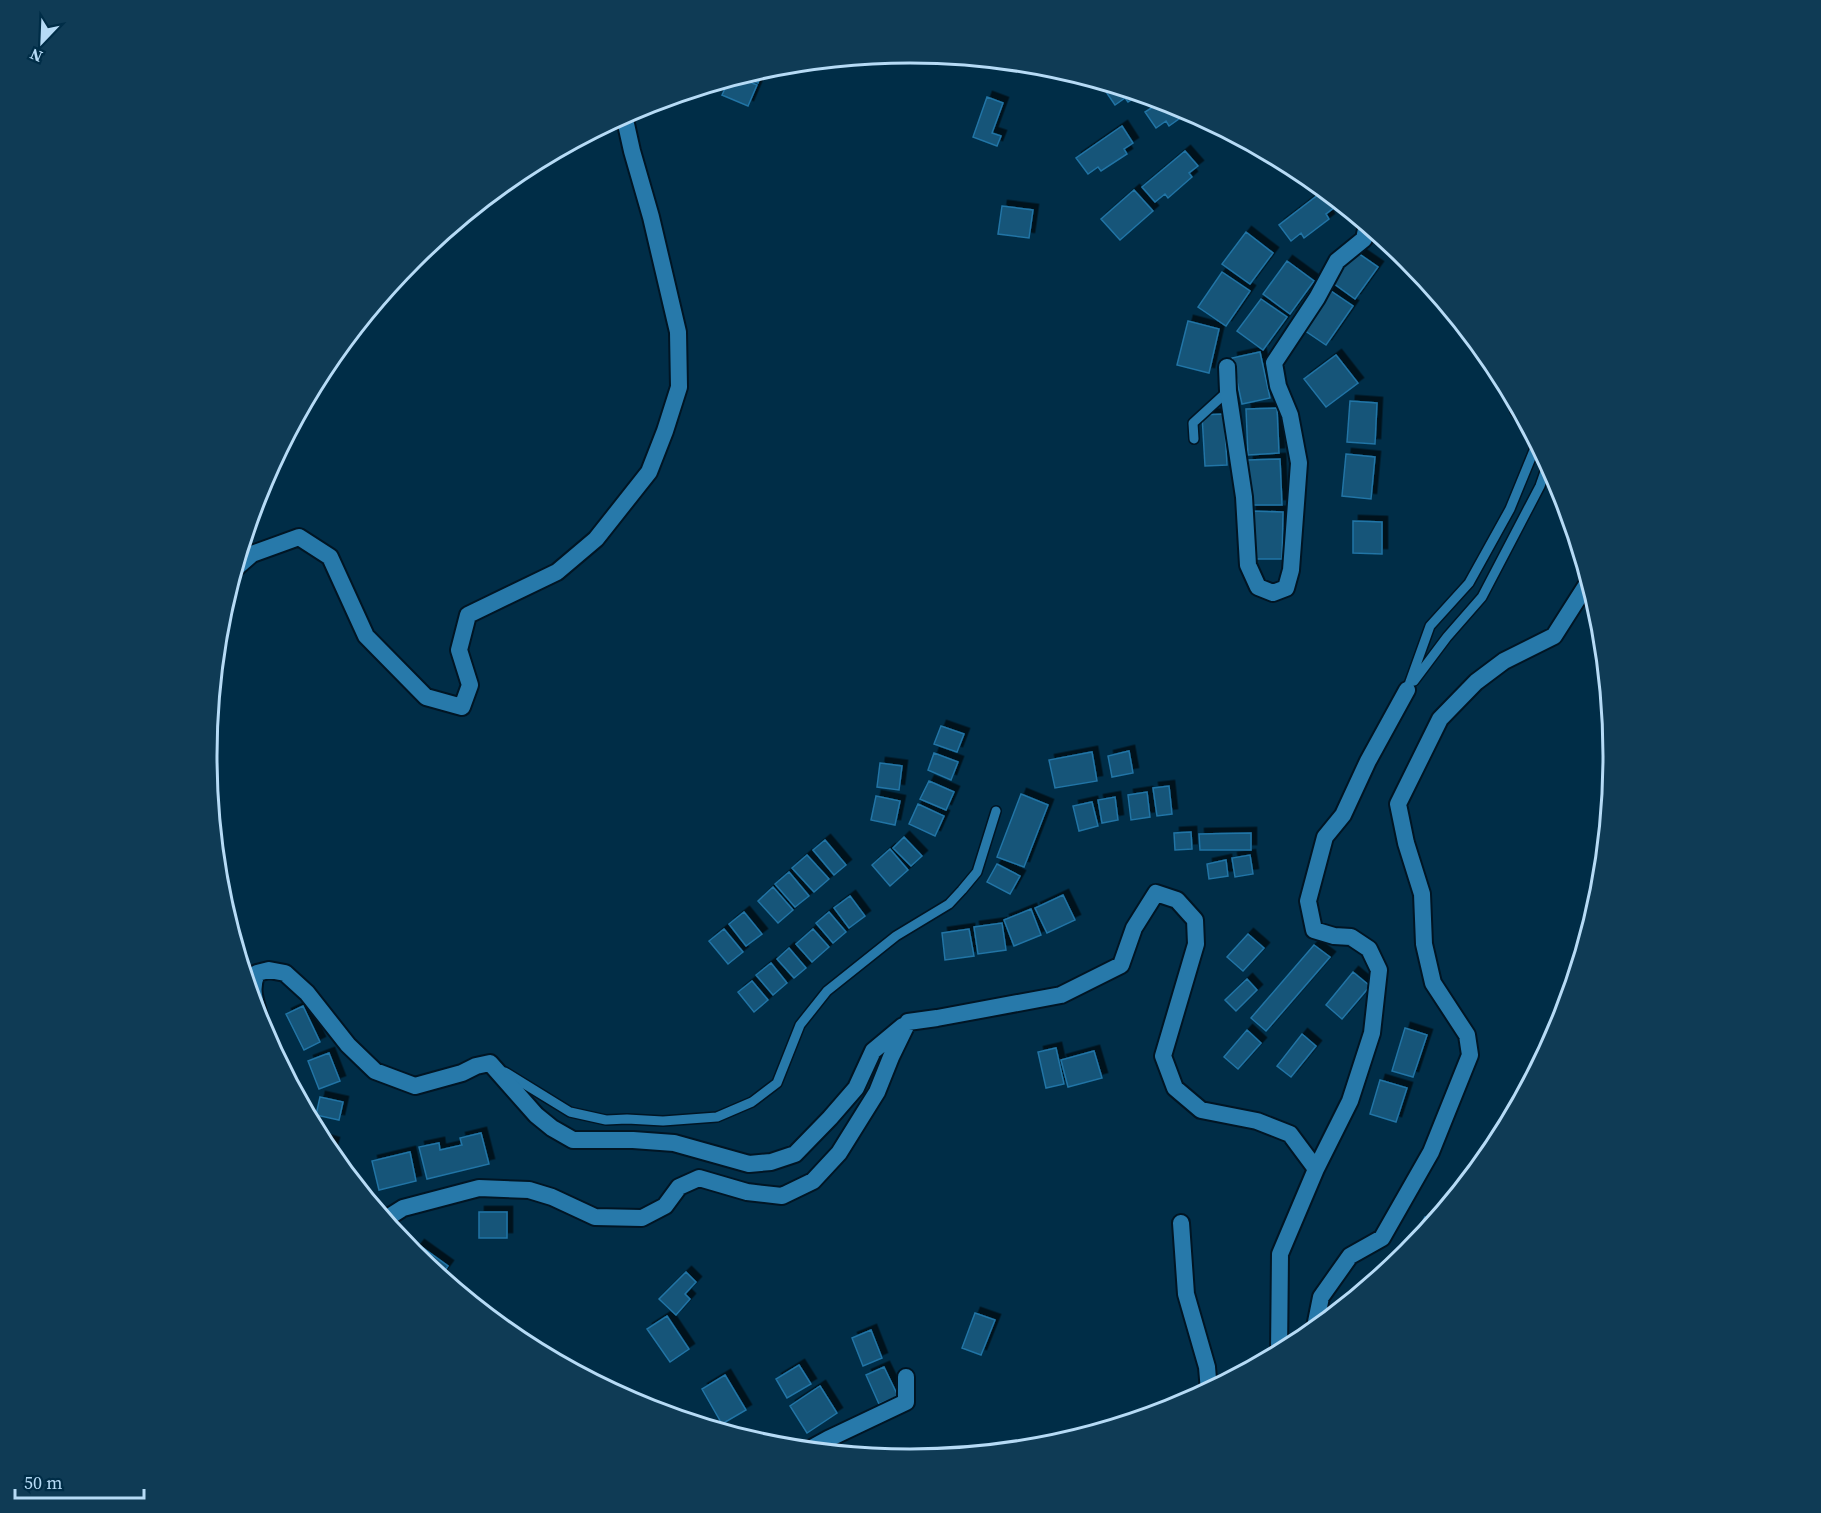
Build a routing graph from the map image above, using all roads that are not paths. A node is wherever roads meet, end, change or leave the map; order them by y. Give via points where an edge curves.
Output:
1 (626, 125) edge
2 (1365, 233) edge
3 (1227, 367) dead end
4 (1228, 391) junction
5 (1194, 439) dead end
6 (1533, 452) edge
7 (1544, 475) edge
8 (246, 559) edge
9 (1583, 590) edge
10 (1407, 690) junction
11 (996, 811) dead end
12 (254, 979) edge
13 (908, 1022) junction
14 (490, 1063) junction
15 (1316, 1169) junction
16 (391, 1216) edge
17 (1181, 1222) dead end
18 (1317, 1318) edge
19 (1279, 1343) edge
20 (906, 1377) dead end
21 (1208, 1382) edge
22 (819, 1444) edge

1 - 8 street via 678,332 679,387 649,472 596,539 557,572 468,615 459,650 470,685 462,707 426,698 366,636 330,557 298,537
2 - 4 street via 1364,239 1337,261 1274,363 1299,463 1291,570 1286,588 1273,593 1258,588 1248,565 1244,497
3 - 4 street
4 - 5 lane via 1193,423
6 - 10 lane via 1510,509 1469,583 1430,626
7 - 10 lane via 1482,597
9 - 18 street via 1554,636 1504,661 1476,682 1440,719 1398,804 1422,894 1424,944 1433,983 1467,1035 1470,1055 1431,1152 1382,1238 1350,1256 1321,1297
10 - 15 street via 1343,815 1325,837 1308,900 1314,930 1351,937 1369,949 1379,969 1372,1033 1350,1101
11 - 14 lane via 977,872 962,890 949,904 896,936 827,991 800,1025 777,1083 752,1102 717,1117 606,1120 570,1112
12 - 14 street via 257,973 269,970 285,973 375,1071 416,1086
13 - 14 street via 873,1051 856,1088 795,1154 771,1162 748,1164 674,1143 573,1140 536,1115
13 - 15 street via 1061,995 1121,965 1134,928 1156,893 1177,900 1195,920 1196,944 1163,1056 1175,1088 1200,1110 1257,1122 1290,1134
13 - 16 street via 877,1092 839,1153 813,1181 782,1196 747,1192 699,1178 679,1187 665,1206 642,1218 595,1217 529,1190 479,1188 403,1209
15 - 19 street via 1280,1254
17 - 21 street via 1186,1294
20 - 22 street via 906,1402

